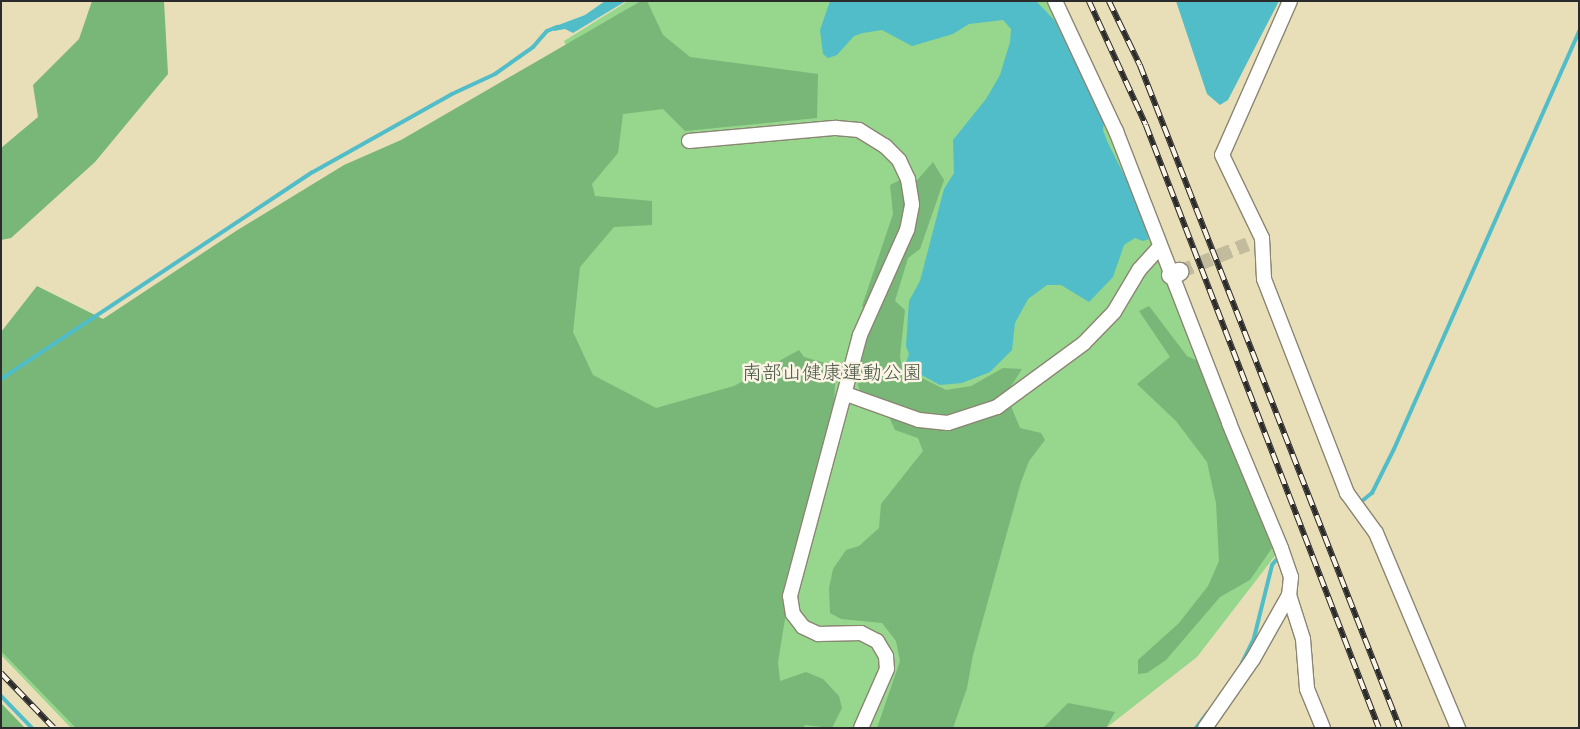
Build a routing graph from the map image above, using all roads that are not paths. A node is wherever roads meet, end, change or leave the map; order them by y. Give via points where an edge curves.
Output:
1 (1056, 1) edge
2 (1290, 1) edge
3 (689, 141) dead end
4 (1262, 238) junction
5 (1248, 244) tunnel mouth
6 (1160, 247) junction
7 (846, 394) junction
8 (1289, 595) junction
9 (861, 728) edge
10 (1205, 728) edge
11 (1323, 728) edge
12 (1458, 728) edge

1 - 6 street via 1116,131
2 - 4 street via 1222,155
3 - 7 street via 836,128 859,130 876,138 898,160 908,178 912,205 907,230 860,335
4 - 5 street
4 - 12 street via 1264,279 1289,350 1347,493 1376,533
6 - 7 street via 1139,270 1114,312 1084,343 997,407 948,423 929,421
6 - 8 street via 1175,274 1281,548 1291,577
7 - 9 street via 790,596 793,614 803,627 818,634 861,633 877,641 886,656 887,669
8 - 10 street via 1253,659
8 - 11 street via 1304,639 1307,689

